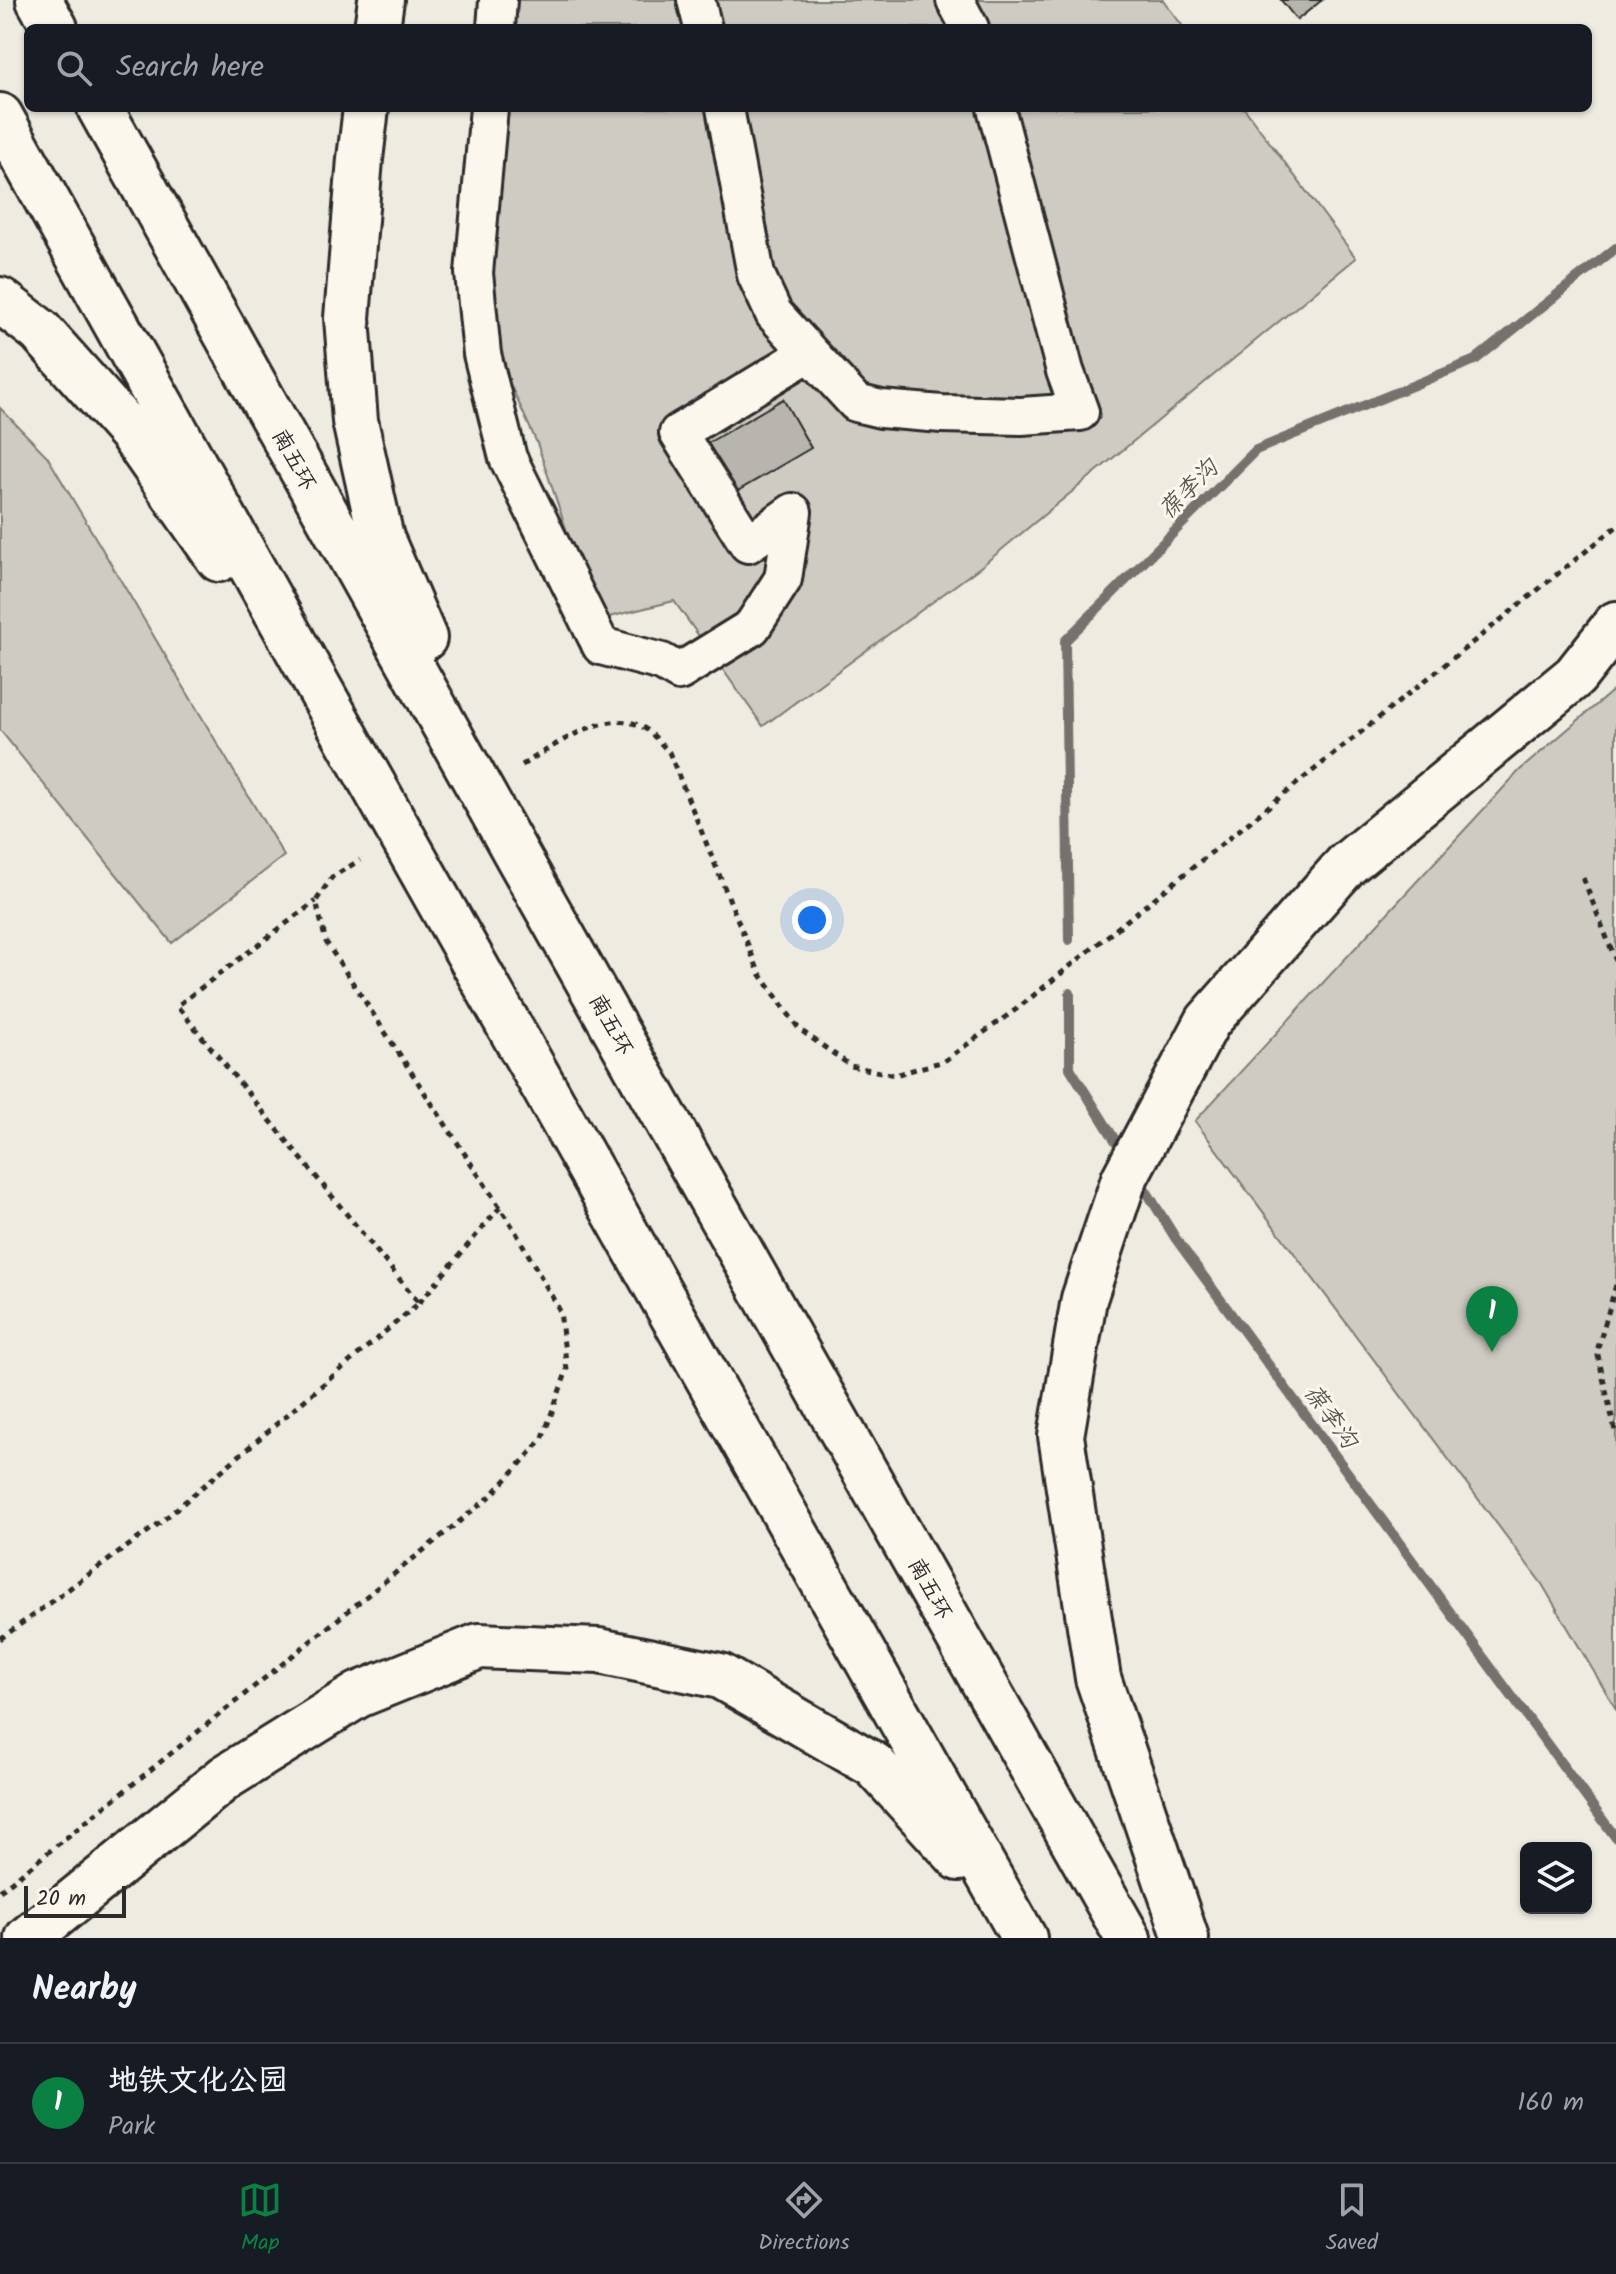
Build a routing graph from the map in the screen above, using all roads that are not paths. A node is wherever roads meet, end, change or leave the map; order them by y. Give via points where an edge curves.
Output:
1 (39, 0) edge
2 (381, 0) edge
3 (498, 0) edge
4 (696, 0) edge
5 (955, 0) edge
6 (53, 24) edge
7 (378, 24) edge
8 (496, 24) edge
9 (702, 24) edge
10 (968, 24) edge
11 (102, 112) edge
12 (366, 112) edge
13 (489, 112) edge
14 (726, 112) edge
15 (997, 112) edge
16 (0, 116) edge
17 (0, 300) edge
18 (809, 353) junction
19 (1616, 624) edge
20 (362, 765) junction
21 (518, 857) junction
22 (1018, 1927) edge
23 (28, 1938) edge
24 (1128, 1938) edge
25 (1186, 1938) edge

1 - 6 highway
2 - 7 highway
3 - 8 street
4 - 9 street
5 - 10 street
11 - 21 highway, 南五环
12 - 21 highway via 347,318 355,421 381,538
13 - 18 street via 474,273 482,354 508,458 601,646 662,662 679,672 752,627 783,579 793,512 748,544 678,433
14 - 18 street via 756,275 774,314
15 - 18 street via 1080,412 1021,416 881,409 856,403
16 - 20 highway
17 - 20 highway via 40,331 131,433
19 - 25 highway via 1575,676 1346,865 1208,1021 1124,1179 1084,1299 1061,1436 1098,1678
20 - 22 highway
21 - 24 highway, 南五环
22 - 23 highway via 874,1765 720,1676 599,1651 479,1646 358,1695 226,1777

